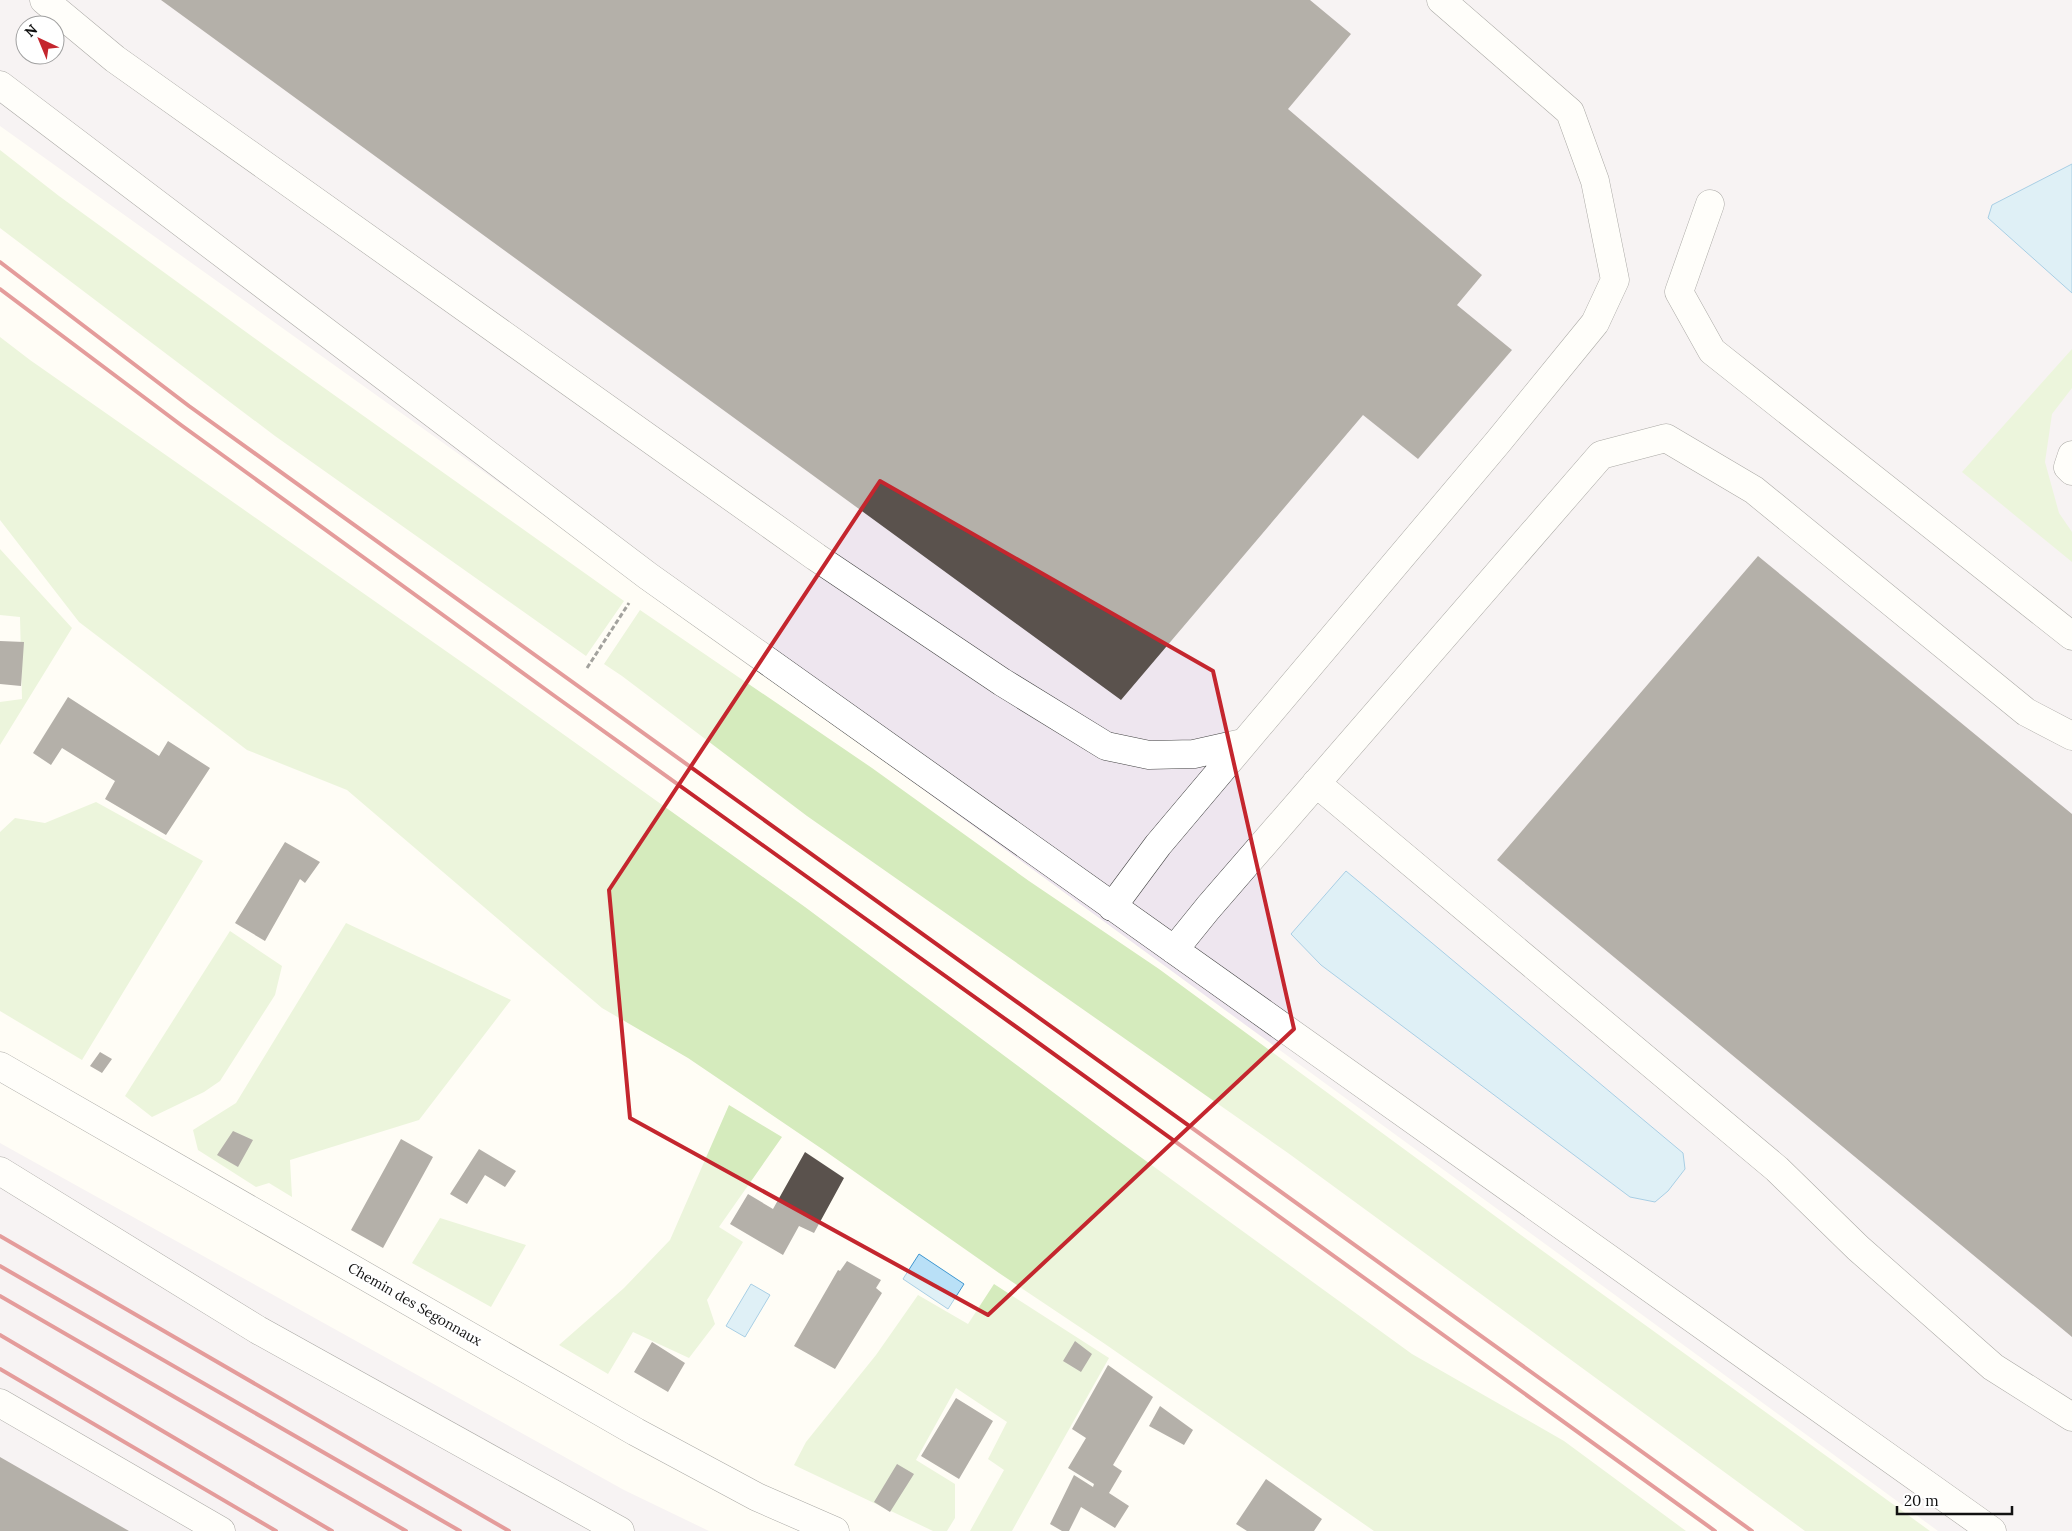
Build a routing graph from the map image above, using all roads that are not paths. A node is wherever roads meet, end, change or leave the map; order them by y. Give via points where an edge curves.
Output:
1 (44, 0) edge
2 (1441, 0) edge
3 (0, 85) edge
4 (1710, 204) dead end
5 (2072, 455) edge
6 (2072, 471) edge
7 (2072, 636) edge
8 (2072, 736) edge
9 (1243, 743) junction
10 (1316, 783) junction
11 (1112, 907) junction
12 (1174, 950) junction
13 (0, 1066) edge
14 (0, 1171) edge
15 (0, 1404) edge
16 (2072, 1417) edge
17 (221, 1531) edge
18 (620, 1531) edge
19 (835, 1531) edge
20 (1992, 1531) edge

1 - 9 street via 123,65 816,557 1002,682 1106,746 1149,754 1194,754
2 - 9 street via 1570,112 1595,181 1615,280 1595,323
3 - 11 street via 648,576
4 - 7 street via 1679,292 1712,351
5 - 6 street via 2068,467
8 - 10 street via 2026,712 1754,490 1666,438 1601,456
9 - 11 street via 1158,845
10 - 12 street
10 - 16 street via 1777,1169 1858,1248 1993,1367
11 - 12 street
12 - 20 street
13 - 19 street, Chemin des Segonnaux via 636,1432 757,1497
14 - 18 street via 258,1330
15 - 17 street

